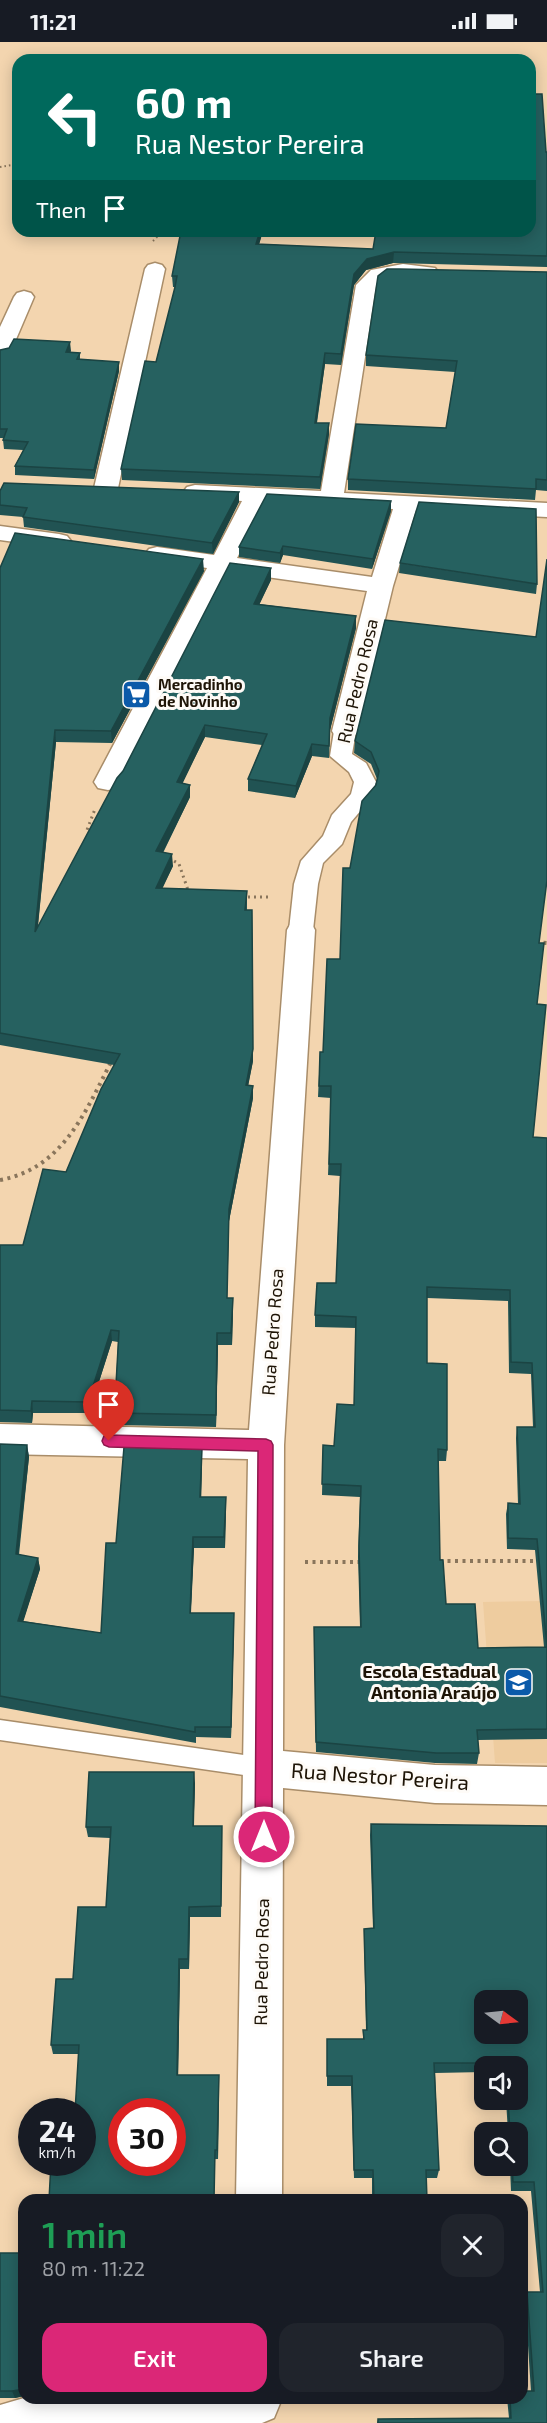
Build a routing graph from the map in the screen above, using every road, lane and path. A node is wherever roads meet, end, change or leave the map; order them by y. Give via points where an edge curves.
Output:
1 (154, 269) dead end
2 (443, 272) edge
3 (24, 297) dead end
4 (0, 351) edge
5 (83, 487) edge
6 (172, 491) edge
7 (258, 494) junction
8 (332, 498) junction
9 (407, 503) junction
10 (547, 510) edge
11 (0, 533) edge
12 (82, 544) edge
13 (129, 550) edge
14 (223, 563) junction
15 (381, 586) junction
16 (345, 731) joint
17 (108, 782) joint
18 (96, 839) edge
19 (164, 855) edge
20 (198, 896) edge
21 (234, 896) edge
22 (305, 898) junction
23 (301, 930) joint
24 (535, 942) edge
25 (547, 943) edge
26 (116, 1053) edge
27 (0, 1179) edge
28 (0, 1439) edge
29 (266, 1445) junction
30 (430, 1561) edge
31 (547, 1561) edge
32 (266, 1562) junction
33 (371, 1562) edge
34 (0, 1731) edge
35 (264, 1768) junction
36 (547, 1786) edge
37 (259, 2194) edge
38 (257, 2408) edge
39 (15, 2423) edge

1 - 5 street via 117,488
2 - 8 street via 398,271 375,275 366,285
3 - 4 street
6 - 7 street
7 - 8 street
7 - 14 street
8 - 9 street
9 - 10 street
9 - 15 street, Rua Pedro Rosa
11 - 12 street
13 - 14 street
14 - 15 street
14 - 17 street
15 - 16 street, Rua Pedro Rosa
16 - 22 street, Rua Pedro Rosa via 341,756 358,768 365,782 362,796 340,820 334,839 312,861
17 - 18 path via 87,830
19 - 20 path via 180,864 189,897
21 - 22 path
22 - 23 street, Rua Pedro Rosa
23 - 29 street, Rua Pedro Rosa
24 - 25 path
26 - 27 path via 78,1122 47,1163 14,1179
28 - 29 street
29 - 32 street, Rua Pedro Rosa
30 - 31 path
32 - 33 path
32 - 35 street, Rua Pedro Rosa
34 - 35 lane, Rua Nestor Pereira
35 - 36 street, Rua Nestor Pereira via 435,1784
35 - 37 street, Rua Pedro Rosa
38 - 39 street

